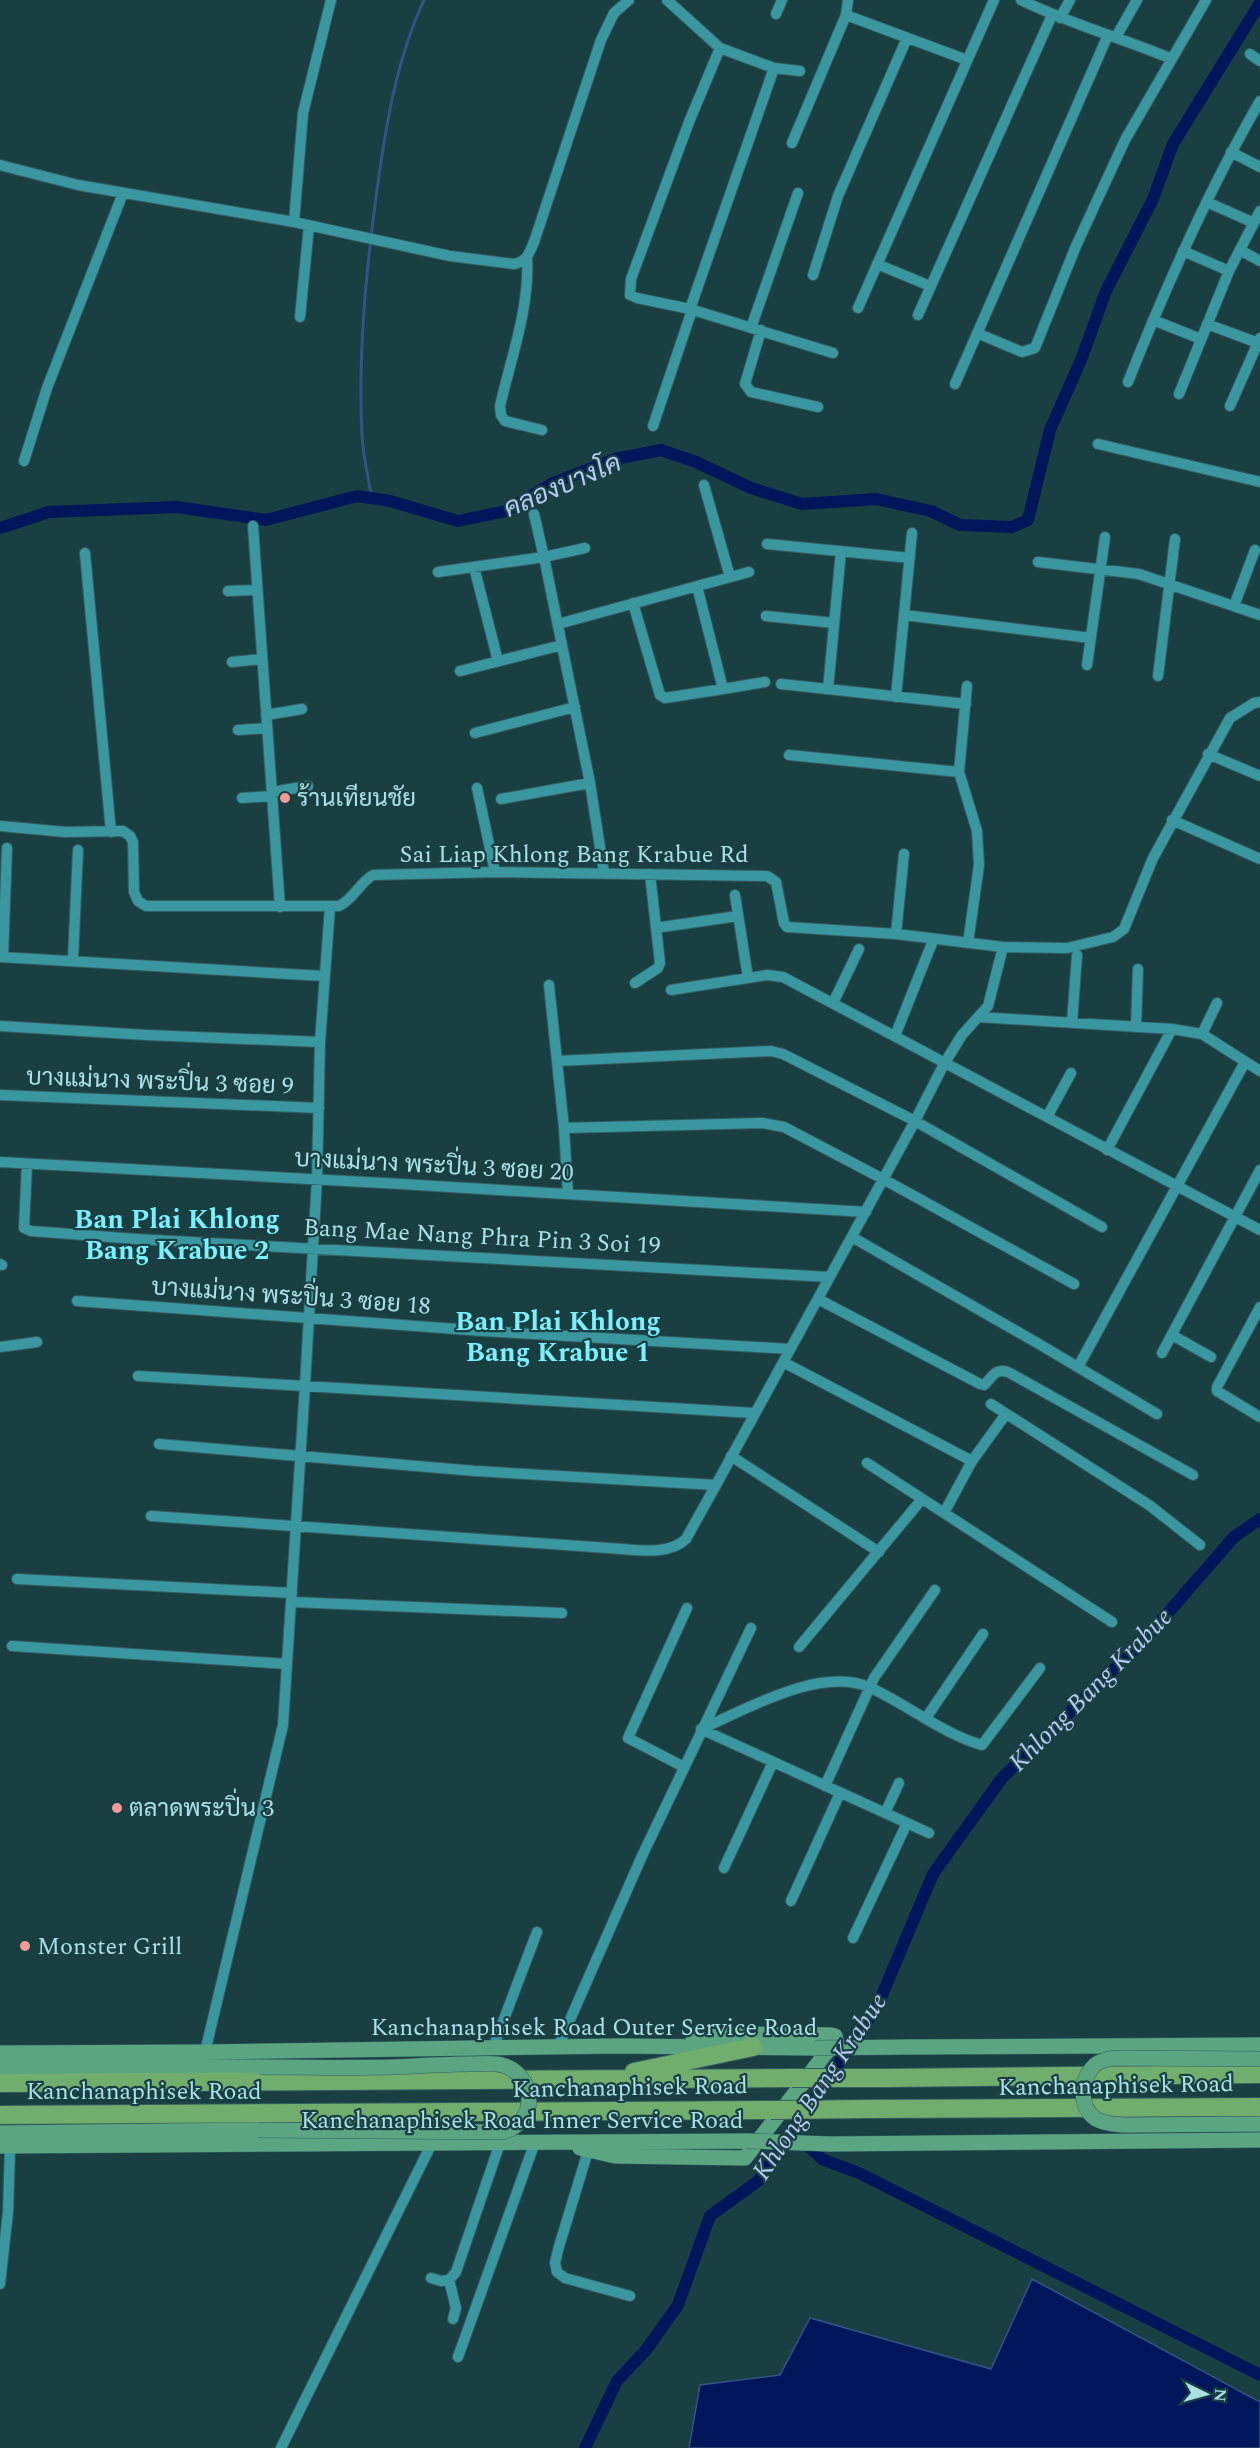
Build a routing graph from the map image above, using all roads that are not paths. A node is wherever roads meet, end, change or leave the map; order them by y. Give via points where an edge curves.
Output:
1 (331, 0) edge
2 (629, 0) edge
3 (667, 0) edge
4 (782, 0) edge
5 (848, 0) edge
6 (994, 0) edge
7 (1021, 0) edge
8 (1070, 0) edge
9 (1137, 0) edge
10 (1206, 0) edge
11 (776, 14) dead end
12 (846, 15) junction
13 (1056, 17) junction
14 (1112, 36) junction
15 (907, 38) junction
16 (720, 48) junction
17 (1250, 54) dead end
18 (1172, 59) junction
19 (967, 60) junction
20 (1260, 61) edge
21 (774, 68) junction
22 (800, 71) dead end
23 (1260, 101) edge
24 (792, 142) dead end
25 (1231, 152) junction
26 (0, 165) edge
27 (1260, 167) edge
28 (123, 193) junction
29 (798, 193) dead end
30 (1207, 202) junction
31 (1260, 211) edge
32 (294, 222) junction
33 (1254, 223) junction
34 (309, 226) junction
35 (1240, 250) junction
36 (1183, 251) junction
37 (527, 258) junction
38 (1260, 261) edge
39 (877, 264) junction
40 (1229, 271) junction
41 (813, 275) dead end
42 (930, 286) junction
43 (858, 308) dead end
44 (691, 310) junction
45 (918, 315) dead end
46 (300, 317) dead end
47 (1153, 320) junction
48 (1207, 324) junction
49 (756, 329) junction
50 (977, 333) junction
51 (1201, 339) junction
52 (1258, 344) edge
53 (833, 353) dead end
54 (1128, 382) dead end
55 (955, 384) dead end
56 (1179, 394) dead end
57 (1230, 406) dead end
58 (818, 407) dead end
59 (653, 426) dead end
60 (542, 429) dead end
61 (1098, 444) dead end
62 (24, 461) dead end
63 (1260, 482) edge
64 (704, 485) dead end
65 (534, 514) dead end
66 (253, 526) dead end
67 (912, 533) dead end
68 (1105, 537) dead end
69 (1175, 539) dead end
70 (767, 544) dead end
71 (585, 548) dead end
72 (1255, 550) dead end
73 (840, 551) junction
74 (85, 553) dead end
75 (544, 556) junction
76 (909, 558) junction
77 (1038, 562) dead end
78 (474, 567) junction
79 (1101, 569) junction
80 (438, 572) dead end
81 (748, 572) dead end
82 (730, 577) junction
83 (1170, 584) junction
84 (697, 586) junction
85 (257, 590) junction
86 (228, 591) dead end
87 (633, 603) junction
88 (1234, 606) junction
89 (904, 615) junction
90 (1260, 615) edge
91 (766, 616) dead end
92 (834, 623) junction
93 (558, 624) junction
94 (1091, 638) junction
95 (562, 645) junction
96 (262, 658) junction
97 (498, 661) junction
98 (232, 662) dead end
99 (1087, 665) dead end
100 (460, 671) dead end
101 (1158, 676) dead end
102 (765, 682) dead end
103 (781, 684) dead end
104 (967, 686) dead end
105 (723, 689) junction
106 (828, 689) junction
107 (896, 697) junction
108 (1260, 702) edge
109 (966, 704) junction
110 (575, 707) junction
111 (302, 710) dead end
112 (266, 715) junction
113 (267, 728) junction
114 (238, 730) dead end
115 (475, 733) dead end
116 (1208, 754) junction
117 (789, 755) dead end
118 (959, 772) junction
119 (1260, 776) edge
120 (590, 783) junction
121 (308, 786) dead end
122 (477, 788) dead end
123 (272, 794) junction
124 (242, 798) dead end
125 (501, 799) dead end
126 (1172, 820) junction
127 (0, 826) edge
128 (111, 832) junction
129 (8, 848) dead end
130 (78, 850) dead end
131 (904, 854) dead end
132 (1260, 859) edge
133 (495, 872) junction
134 (604, 873) junction
135 (650, 874) junction
136 (735, 895) dead end
137 (280, 907) junction
138 (330, 907) junction
139 (738, 915) junction
140 (662, 927) dead end
141 (896, 934) junction
142 (932, 943) dead end
143 (968, 943) junction
144 (1003, 947) junction
145 (859, 949) dead end
146 (1077, 956) dead end
147 (1, 957) edge
148 (73, 959) junction
149 (1138, 969) dead end
150 (324, 976) junction
151 (748, 978) junction
152 (635, 983) dead end
153 (549, 985) dead end
154 (671, 990) dead end
155 (833, 1003) junction
156 (1218, 1004) dead end
157 (978, 1017) junction
158 (1072, 1023) junction
159 (0, 1026) edge
160 (1136, 1027) junction
161 (1172, 1029) junction
162 (1202, 1034) junction
163 (895, 1036) junction
164 (320, 1042) junction
165 (557, 1061) junction
166 (1245, 1062) junction
167 (944, 1064) junction
168 (1260, 1071) edge
169 (1071, 1073) dead end
170 (0, 1095) edge
171 (319, 1108) junction
172 (1047, 1117) junction
173 (915, 1121) junction
174 (564, 1128) junction
175 (1107, 1150) junction
176 (0, 1162) edge
177 (27, 1164) junction
178 (1260, 1170) edge
179 (317, 1179) junction
180 (883, 1179) junction
181 (1177, 1186) junction
182 (568, 1193) junction
183 (866, 1212) junction
184 (1235, 1217) junction
185 (1102, 1227) dead end
186 (1260, 1230) edge
187 (852, 1237) junction
188 (312, 1247) junction
189 (829, 1276) junction
190 (1074, 1284) dead end
191 (818, 1299) junction
192 (77, 1301) dead end
193 (1260, 1306) edge
194 (308, 1317) junction
195 (1172, 1335) junction
196 (37, 1342) dead end
197 (0, 1347) edge
198 (790, 1349) junction
199 (1162, 1353) dead end
200 (1211, 1357) dead end
201 (783, 1362) junction
202 (1078, 1367) junction
203 (138, 1376) dead end
204 (305, 1385) junction
205 (992, 1404) dead end
206 (754, 1413) junction
207 (1006, 1414) junction
208 (1157, 1414) dead end
209 (1260, 1418) edge
210 (159, 1444) dead end
211 (299, 1455) junction
212 (731, 1456) junction
213 (972, 1461) junction
214 (867, 1462) dead end
215 (1193, 1475) dead end
216 (716, 1485) junction
217 (922, 1499) junction
218 (944, 1513) junction
219 (151, 1516) dead end
220 (296, 1526) junction
221 (1200, 1545) dead end
222 (879, 1552) junction
223 (17, 1579) dead end
224 (935, 1590) dead end
225 (292, 1598) junction
226 (687, 1608) dead end
227 (562, 1613) dead end
228 (1112, 1622) dead end
229 (750, 1628) dead end
230 (983, 1634) dead end
231 (12, 1646) dead end
232 (799, 1647) dead end
233 (287, 1664) junction
234 (1040, 1668) dead end
235 (871, 1688) junction
236 (926, 1718) junction
237 (701, 1729) junction
238 (773, 1762) junction
239 (684, 1767) junction
240 (899, 1783) dead end
241 (825, 1786) junction
242 (840, 1793) junction
243 (885, 1813) junction
244 (907, 1823) junction
245 (929, 1833) dead end
246 (724, 1868) dead end
247 (791, 1901) dead end
248 (537, 1932) dead end
249 (853, 1938) dead end
250 (1260, 2045) edge
251 (664, 2046) junction
252 (558, 2047) junction
253 (753, 2047) junction
254 (493, 2048) junction
255 (205, 2052) junction
256 (0, 2053) edge
257 (1260, 2059) edge
258 (0, 2067) edge
259 (1260, 2074) edge
260 (594, 2080) junction
261 (0, 2083) edge
262 (1260, 2107) edge
263 (0, 2115) edge
264 (1260, 2124) edge
265 (0, 2133) edge
266 (1260, 2140) edge
267 (535, 2142) junction
268 (557, 2142) junction
269 (432, 2143) junction
270 (500, 2143) junction
271 (5, 2147) edge
272 (588, 2151) junction
273 (3, 2235) edge
274 (431, 2278) dead end
275 (449, 2280) junction
276 (0, 2284) edge
277 (630, 2296) dead end
278 (453, 2319) dead end
279 (458, 2357) dead end
280 (281, 2448) edge

1 - 32 street via 303,113
2 - 37 street via 614,13 601,40
3 - 16 street
4 - 11 street
5 - 12 street
6 - 19 street
7 - 13 street
8 - 13 street
9 - 14 street
10 - 18 street
12 - 15 street
12 - 24 street
13 - 14 street
13 - 42 street
14 - 18 street
14 - 50 street
15 - 19 street
15 - 41 street via 838,196
16 - 21 street
16 - 44 street via 629,288 630,295 637,298
17 - 20 street
18 - 50 street via 1125,140 1035,348 1022,352
19 - 39 street
21 - 22 street
21 - 44 street
23 - 25 street
25 - 27 street
25 - 30 street
26 - 28 street
28 - 32 street
28 - 62 street via 47,388
29 - 49 street
30 - 33 street
30 - 36 street
31 - 33 street
32 - 34 street
33 - 35 street
34 - 37 street via 450,256 514,264
34 - 46 street
35 - 38 street
35 - 40 street
36 - 40 street
36 - 47 street
37 - 60 street via 524,304 500,406 505,422
39 - 42 street
39 - 43 street
40 - 48 street
42 - 45 street
44 - 49 street
44 - 59 street
47 - 51 street
47 - 54 street
48 - 51 street
48 - 52 street
49 - 53 street
49 - 58 street via 747,389
50 - 55 street
51 - 56 street
52 - 57 street
61 - 63 street
64 - 82 street
65 - 75 street
66 - 85 street
67 - 76 street
68 - 79 street
69 - 83 street
70 - 73 street
71 - 75 street
72 - 88 street
73 - 76 street
73 - 92 street
74 - 128 street
75 - 78 street
75 - 93 street
76 - 89 street
77 - 79 street
78 - 80 street
78 - 97 street
79 - 83 street via 1140,574
79 - 94 street
81 - 82 street
82 - 84 street
83 - 88 street
83 - 101 street
84 - 87 street
84 - 105 street
85 - 86 street
85 - 96 street
87 - 93 street
87 - 105 street via 660,695 665,698
88 - 90 street
89 - 94 street
89 - 107 street
91 - 92 street
92 - 106 street
93 - 95 street
94 - 99 street
95 - 97 street
95 - 110 street
96 - 98 street
96 - 112 street
97 - 100 street
102 - 105 street
103 - 106 street
104 - 109 street
106 - 107 street
107 - 109 street
108 - 116 street, Sai Liap Khlong Bang Krabue Rd via 1230,718
109 - 118 street
110 - 115 street
110 - 120 street
111 - 112 street
112 - 113 street
113 - 114 street
113 - 123 street
116 - 119 street
116 - 126 street, Sai Liap Khlong Bang Krabue Rd
117 - 118 street
118 - 143 street via 977,831 979,865
120 - 125 street
120 - 134 street
121 - 123 street
122 - 133 street
123 - 124 street
123 - 137 street
126 - 132 street
126 - 144 street, Sai Liap Khlong Bang Krabue Rd via 1119,934 1067,948
127 - 128 street, Sai Liap Khlong Bang Krabue Rd
128 - 137 street, Sai Liap Khlong Bang Krabue Rd via 123,831 133,842 134,892 146,906
129 - 147 street
130 - 148 street
131 - 141 street
133 - 134 street, Sai Liap Khlong Bang Krabue Rd
133 - 138 street, Sai Liap Khlong Bang Krabue Rd via 373,875 348,902
134 - 135 street, Sai Liap Khlong Bang Krabue Rd
135 - 141 street, Sai Liap Khlong Bang Krabue Rd via 767,876 776,882 787,927
135 - 152 street via 660,963
136 - 139 street
137 - 138 street, Sai Liap Khlong Bang Krabue Rd
138 - 150 street
139 - 140 street
139 - 151 street
141 - 143 street, Sai Liap Khlong Bang Krabue Rd
142 - 163 street
143 - 144 street, Sai Liap Khlong Bang Krabue Rd
144 - 157 street via 988,1006
145 - 155 street
146 - 158 street
147 - 148 street
148 - 150 street
149 - 160 street
150 - 164 street
151 - 154 street
151 - 155 street via 774,974
153 - 165 street
155 - 163 street
156 - 162 street
157 - 158 street
157 - 167 street
158 - 160 street
159 - 164 street
160 - 161 street
161 - 162 street
161 - 175 street
162 - 166 street
163 - 167 street
164 - 171 street
165 - 173 street via 771,1051
165 - 174 street
166 - 168 street
166 - 181 street
167 - 172 street
167 - 173 street
169 - 172 street
170 - 171 street, บางแม่นาง พระปิ่น 3 ซอย 9
171 - 179 street
172 - 175 street
173 - 180 street
173 - 185 street
174 - 180 street via 772,1124
174 - 182 street
175 - 181 street
176 - 177 street, บางแม่นาง พระปิ่น 3 ซอย 20
177 - 179 street, บางแม่นาง พระปิ่น 3 ซอย 20
177 - 188 street, Bang Mae Nang Phra Pin 3 Soi 19 via 24,1228 136,1239
178 - 184 street
179 - 182 street, บางแม่นาง พระปิ่น 3 ซอย 20
179 - 188 street
180 - 183 street
180 - 190 street
181 - 184 street
181 - 202 street
182 - 183 street, บางแม่นาง พระปิ่น 3 ซอย 20
183 - 187 street
184 - 186 street
184 - 195 street
187 - 189 street
187 - 202 street
188 - 189 street, Bang Mae Nang Phra Pin 3 Soi 19
188 - 194 street
189 - 191 street
191 - 198 street
191 - 215 street via 980,1384 984,1385 994,1372 1008,1372
192 - 194 street, บางแม่นาง พระปิ่น 3 ซอย 18
193 - 209 street via 1217,1387 1217,1391
194 - 198 street, บางแม่นาง พระปิ่น 3 ซอย 18
194 - 204 street
195 - 199 street
195 - 200 street
196 - 197 street
198 - 201 street
201 - 206 street
201 - 213 street
202 - 208 street
203 - 204 street
204 - 206 street
204 - 211 street
205 - 207 street
206 - 212 street
207 - 213 street
207 - 221 street via 1149,1505
210 - 211 street
211 - 216 street
211 - 220 street
212 - 216 street
212 - 222 street
213 - 218 street
214 - 217 street
216 - 220 street via 686,1539 665,1550
217 - 218 street
217 - 222 street
218 - 228 street
219 - 220 street
220 - 225 street
222 - 232 street
223 - 225 street
224 - 235 street
225 - 227 street
225 - 233 street
226 - 239 street via 628,1738
229 - 237 street
230 - 236 street
231 - 233 street
233 - 255 street via 281,1737
234 - 236 street via 982,1745
235 - 236 street
235 - 237 street via 844,1682 799,1688
235 - 241 street
237 - 238 street
237 - 239 street
238 - 241 street
238 - 246 street
239 - 252 street
240 - 243 street
241 - 242 street
242 - 243 street
242 - 247 street
243 - 244 street
244 - 245 street
244 - 249 street
248 - 254 street
250 - 253 main road, Kanchanaphisek Road Outer Service Road, bridge
251 - 252 main road, Kanchanaphisek Road Outer Service Road
251 - 253 main road, Kanchanaphisek Road Outer Service Road
251 - 272 main road via 736,2034 831,2035 836,2040 745,2157 615,2156
252 - 254 main road, Kanchanaphisek Road Outer Service Road
253 - 260 highway
254 - 255 main road, Kanchanaphisek Road Outer Service Road
255 - 256 main road, Kanchanaphisek Road Outer Service Road
257 - 264 main road, bridge via 1112,2058 1094,2066 1083,2090 1089,2113 1104,2122
258 - 265 main road, bridge via 392,2067 493,2063 512,2069 522,2078 529,2102 520,2123 503,2132
259 - 260 highway, Kanchanaphisek Road, bridge
260 - 261 highway, Kanchanaphisek Road
262 - 263 highway, Kanchanaphisek Road, bridge
266 - 268 main road, Kanchanaphisek Road Inner Service Road, bridge
267 - 268 main road, Kanchanaphisek Road Inner Service Road
267 - 270 main road, Kanchanaphisek Road Inner Service Road
267 - 279 street
268 - 272 main road
269 - 270 main road, Kanchanaphisek Road Inner Service Road
269 - 271 main road, Kanchanaphisek Road Inner Service Road
269 - 280 street
270 - 275 street via 456,2272
271 - 273 street
272 - 277 street via 558,2250 556,2272
273 - 276 street
274 - 275 street
275 - 278 street via 456,2308

